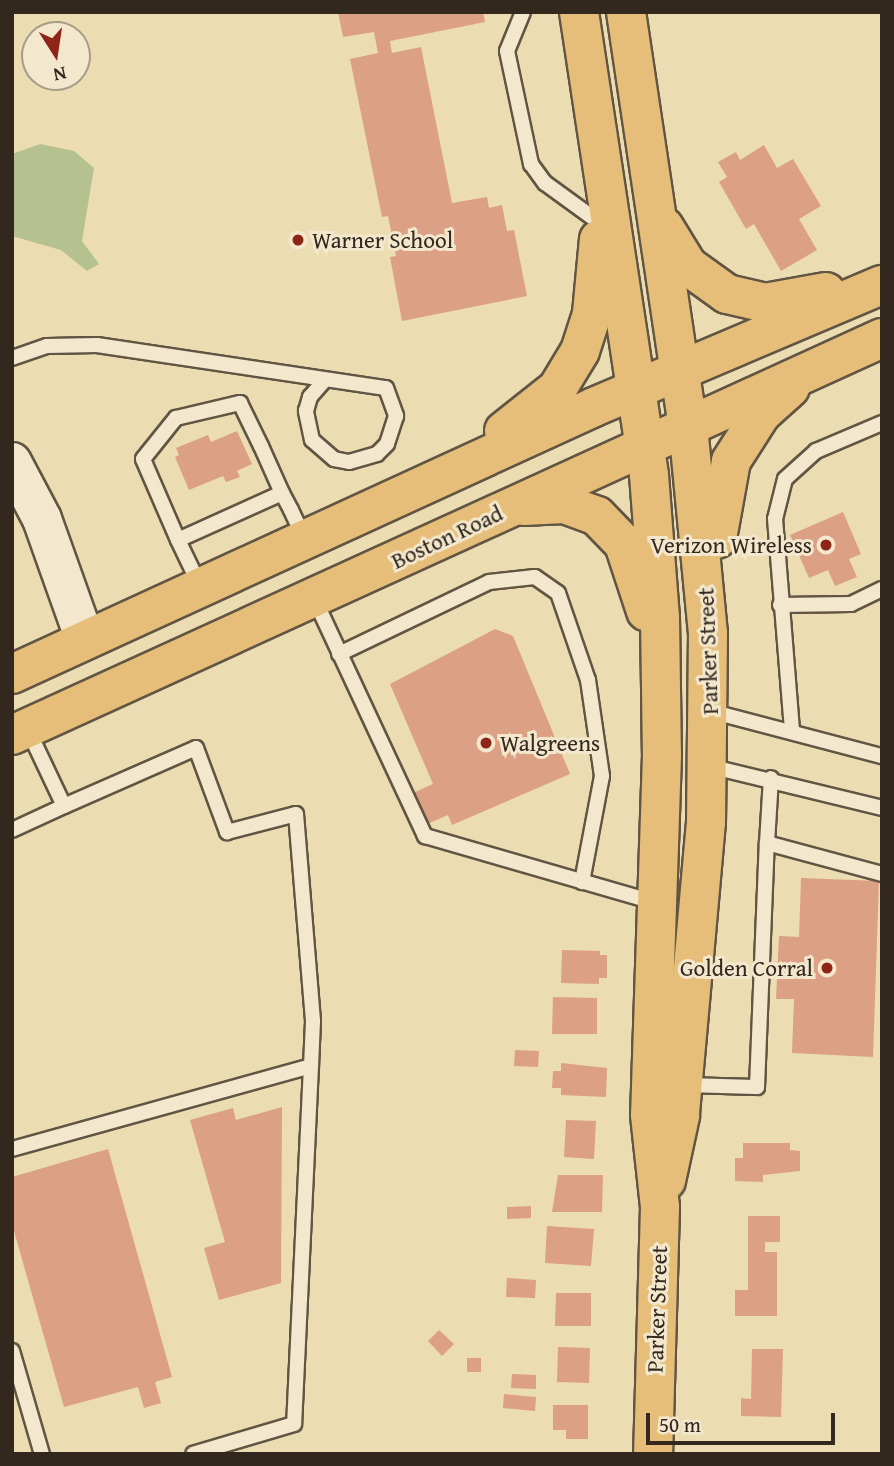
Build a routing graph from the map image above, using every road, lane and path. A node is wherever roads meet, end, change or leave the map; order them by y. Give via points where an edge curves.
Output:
1 (523, 12) edge
2 (579, 12) edge
3 (626, 12) edge
4 (603, 170) junction
5 (653, 183) junction
6 (600, 223) junction
7 (882, 277) edge
8 (882, 285) edge
9 (882, 338) edge
10 (12, 358) edge
11 (833, 361) junction
12 (680, 371) junction
13 (324, 382) junction
14 (637, 389) junction
15 (882, 423) edge
16 (688, 426) junction
17 (645, 446) junction
18 (12, 462) edge
19 (433, 480) junction
20 (282, 493) junction
21 (502, 512) junction
22 (304, 539) junction
23 (178, 540) junction
24 (201, 587) junction
25 (882, 589) edge
26 (314, 597) junction
27 (780, 605) junction
28 (85, 640) junction
29 (339, 654) junction
30 (662, 663) junction
31 (12, 674) edge
32 (710, 696) junction
33 (792, 730) junction
34 (20, 732) edge
35 (882, 756) edge
36 (709, 766) junction
37 (771, 778) junction
38 (64, 806) junction
39 (882, 808) edge
40 (12, 830) edge
41 (767, 843) junction
42 (882, 874) edge
43 (582, 882) junction
44 (656, 902) junction
45 (311, 1066) junction
46 (683, 1085) junction
47 (13, 1148) edge
48 (660, 1207) junction
49 (12, 1351) edge
50 (42, 1454) edge
51 (193, 1454) edge
52 (653, 1454) edge

1 - 6 lane via 507,51 531,164 545,183
2 - 4 main road, Parker Street
3 - 5 main road, Parker Street
4 - 6 main road
4 - 14 main road, Parker Street
5 - 7 main road via 662,220 678,253 700,278 727,294 752,302 778,302
5 - 12 main road, Parker Street
6 - 19 main road via 592,313 580,351 557,389
8 - 12 main road
9 - 11 main road, Boston Road
10 - 13 lane via 47,346 97,345
11 - 16 main road, Boston Road
11 - 32 main road via 778,397 747,433 731,461 719,516
12 - 14 main road
12 - 16 main road, Parker Street
13 - 13 lane via 310,397 306,411 312,440 334,459 363,460 377,454 387,444 396,416 386,388
14 - 17 main road, Parker Street
14 - 19 main road
15 - 27 lane via 816,451 785,478 775,519
16 - 17 main road, Boston Road
16 - 32 main road, Parker Street via 702,544
17 - 21 main road, Boston Road
17 - 30 main road, Parker Street
18 - 28 main road via 42,519
19 - 22 main road
20 - 22 lane
20 - 23 lane
20 - 23 lane via 240,403 176,418 143,459
21 - 26 main road, Boston Road
21 - 30 main road via 549,502 597,516 624,544
22 - 24 main road
23 - 24 lane
24 - 28 main road
25 - 27 lane via 851,604
26 - 29 lane
26 - 34 main road, Boston Road
27 - 33 lane
28 - 31 main road
29 - 43 lane via 425,836
29 - 43 lane via 489,582 535,577 558,593 588,680 602,776
30 - 44 main road, Parker Street
32 - 33 lane
32 - 36 main road, Parker Street
33 - 35 lane
34 - 38 lane
36 - 37 lane
36 - 46 main road, Parker Street
37 - 39 lane
37 - 41 lane
38 - 40 lane
38 - 45 lane via 196,748 227,832 296,814 313,1021
41 - 42 lane
41 - 46 lane via 757,1087
43 - 44 lane
44 - 48 main road, Parker Street via 650,1115
45 - 47 lane
45 - 51 lane via 294,1424
46 - 48 main road, Parker Street via 676,1143
48 - 52 main road, Parker Street
49 - 50 lane

